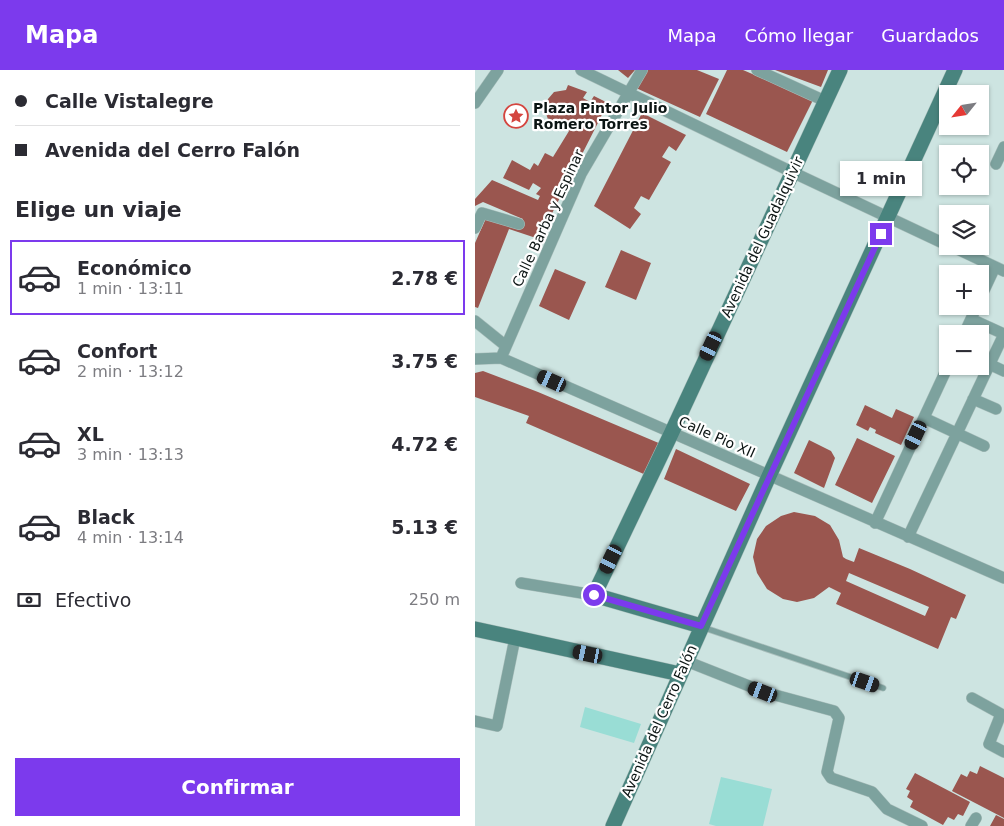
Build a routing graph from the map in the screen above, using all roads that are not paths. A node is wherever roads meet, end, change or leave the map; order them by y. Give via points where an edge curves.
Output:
1 (498, 70) edge
2 (581, 70) edge
3 (642, 70) edge
4 (757, 70) edge
5 (841, 70) edge
6 (955, 70) edge
7 (629, 94) junction
8 (825, 101) junction
9 (475, 103) edge
10 (1004, 147) edge
11 (996, 164) dead end
12 (791, 172) junction
13 (889, 217) junction
14 (519, 224) dead end
15 (475, 228) edge
16 (939, 241) edge
17 (969, 255) edge
18 (999, 269) edge
19 (989, 285) edge
20 (972, 315) edge
21 (971, 318) junction
22 (475, 321) edge
23 (968, 325) edge
24 (1004, 334) edge
25 (506, 346) junction
26 (501, 358) junction
27 (475, 359) edge
28 (989, 364) joint
29 (1004, 371) edge
30 (945, 375) edge
31 (984, 375) edge
32 (973, 399) junction
33 (997, 409) dead end
34 (924, 418) junction
35 (957, 433) junction
36 (671, 434) junction
37 (984, 446) dead end
38 (769, 476) junction
39 (875, 523) junction
40 (908, 537) junction
41 (1003, 575) edge
42 (521, 583) dead end
43 (594, 595) junction
44 (701, 626) junction
45 (475, 629) edge
46 (515, 638) junction
47 (683, 668) junction
48 (883, 688) dead end
49 (972, 698) dead end
50 (475, 721) edge
51 (1004, 752) edge
52 (613, 826) edge
53 (922, 826) edge

1 - 9 street
2 - 7 street
3 - 7 street, Calle Barba y Espinar
4 - 8 street
5 - 8 street, Avenida del Guadalquivir
6 - 13 street, Avenida del Cerro Falón
7 - 12 street
7 - 25 street, Calle Barba y Espinar via 581,174
8 - 12 street, Avenida del Guadalquivir
10 - 11 street
12 - 13 street
12 - 36 street, Avenida del Guadalquivir
13 - 16 street
13 - 38 street, Avenida del Cerro Falón
14 - 15 street via 481,212
17 - 18 street
18 - 19 street
20 - 21 street
21 - 23 street
21 - 24 street
22 - 25 street
24 - 28 street
25 - 26 street, Calle Barba y Espinar
26 - 27 street
26 - 36 street, Calle Pio XII
28 - 29 street
30 - 34 street
31 - 32 street
32 - 33 street
32 - 35 street
34 - 35 street
34 - 39 street
35 - 37 street
35 - 40 street
36 - 38 street, Calle Pio XII
36 - 43 street, Avenida del Guadalquivir
38 - 39 street, Calle Pio XII
38 - 44 street, Avenida del Cerro Falón
39 - 40 street, Calle Pio XII
40 - 41 street, Calle Pio XII
42 - 43 street
43 - 44 street
44 - 47 street, Avenida del Cerro Falón
44 - 48 lane
45 - 46 street
46 - 47 street
46 - 50 street via 497,726
47 - 52 street, Avenida del Cerro Falón
47 - 53 street via 834,711 839,718 827,772 831,778 873,792 887,809
49 - 51 street via 1001,714 989,744

